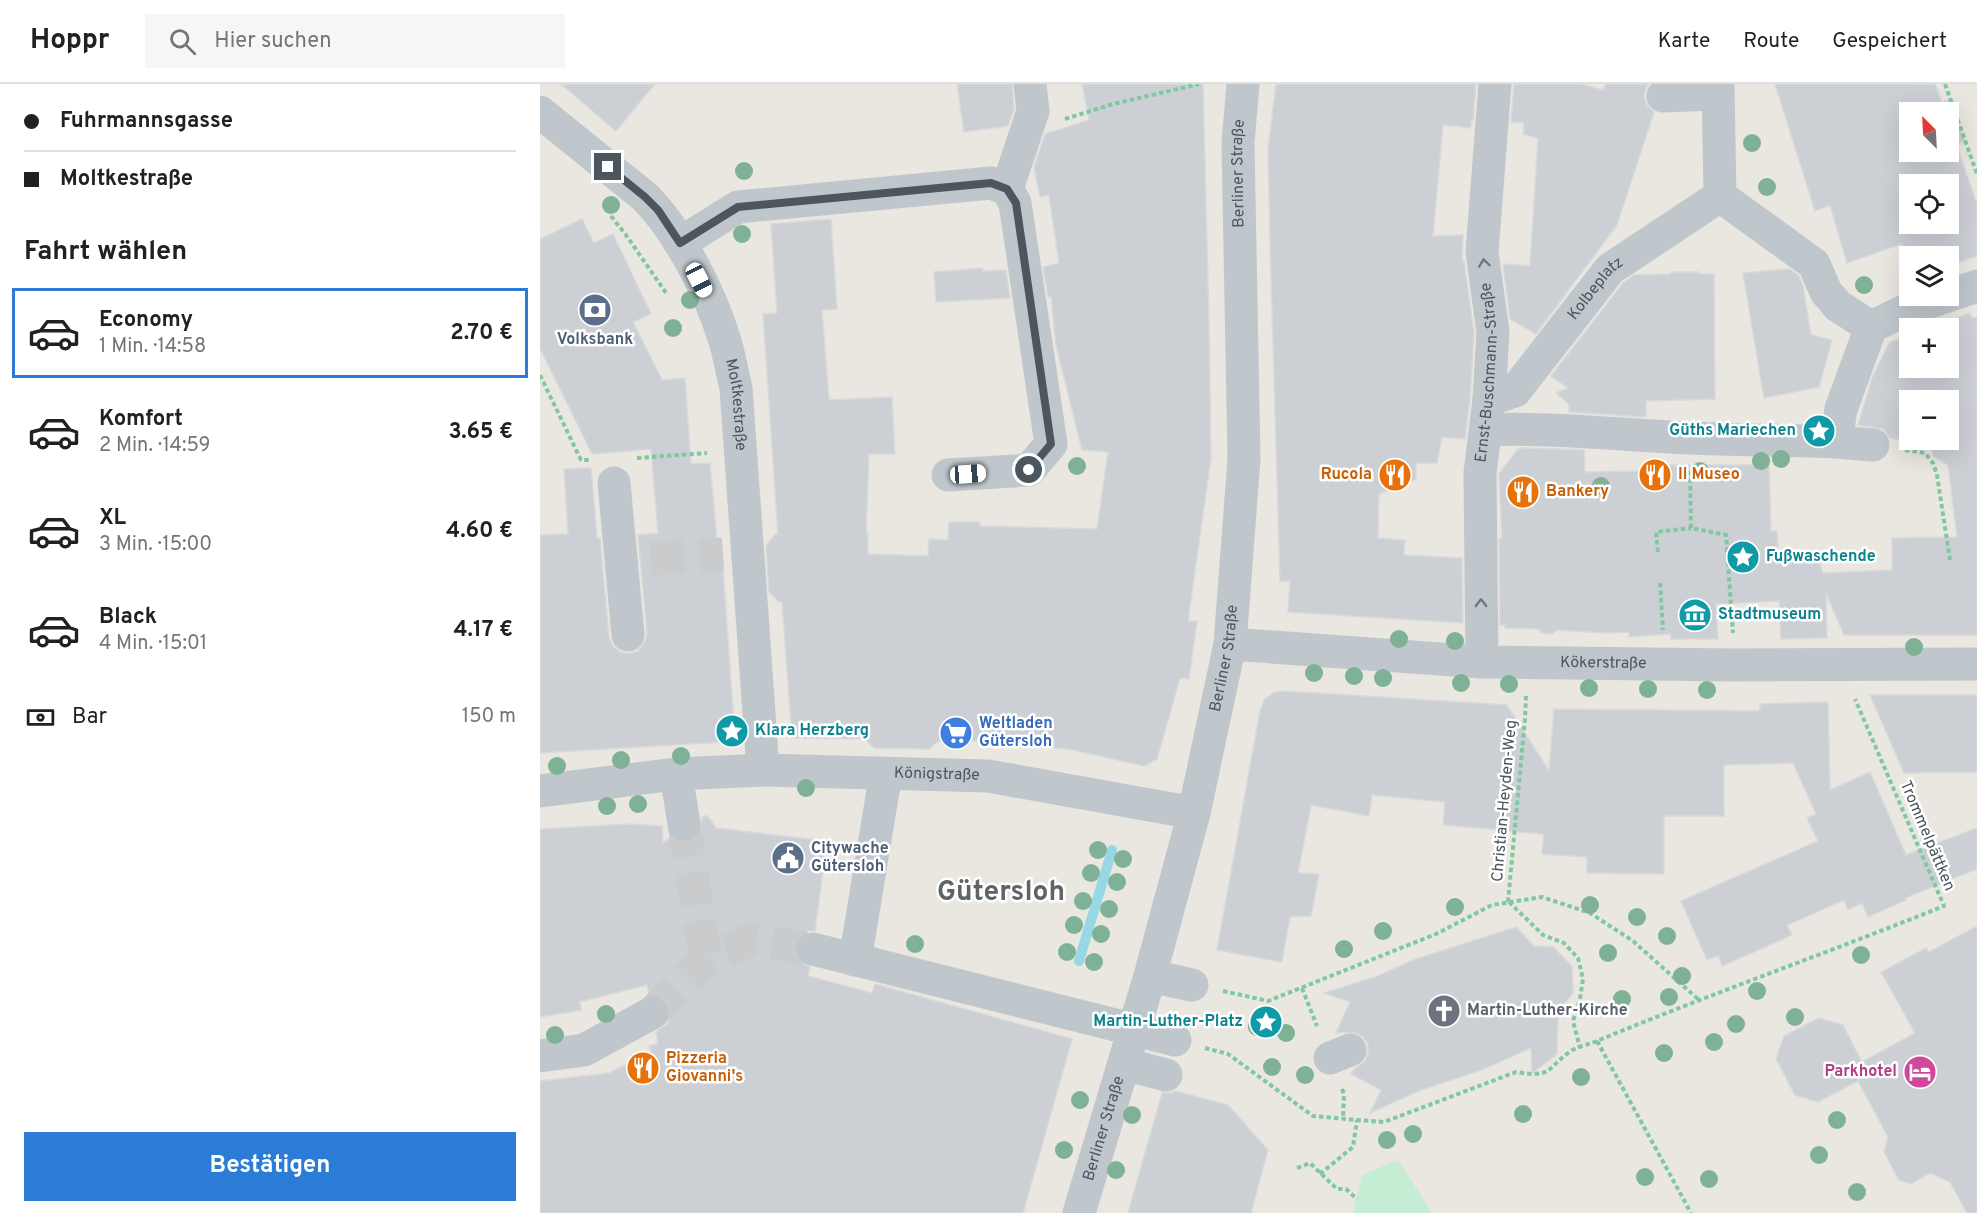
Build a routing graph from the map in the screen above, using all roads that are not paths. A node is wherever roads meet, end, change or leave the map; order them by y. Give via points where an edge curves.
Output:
1 (1030, 84) edge
2 (1243, 84) edge
3 (1495, 84) edge
4 (1718, 89) edge
5 (1663, 96) dead end
6 (540, 112) edge
7 (1007, 189) junction
8 (1720, 196) junction
9 (680, 243) junction
10 (1977, 286) edge
11 (1871, 327) junction
12 (1497, 407) junction
13 (1841, 409) junction
14 (1529, 429) junction
15 (1772, 439) junction
16 (1836, 442) junction
17 (1873, 445) road end
18 (603, 471) road end
19 (948, 475) dead end
20 (628, 635) dead end
21 (1230, 644) junction
22 (1482, 662) junction
23 (1977, 664) edge
24 (763, 770) junction
25 (886, 773) junction
26 (676, 774) junction
27 (540, 791) edge
28 (1194, 813) junction
29 (684, 824) tunnel mouth
30 (813, 949) tunnel mouth
31 (855, 960) junction
32 (1150, 976) junction
33 (1192, 985) road end
34 (652, 1013) tunnel mouth
35 (1134, 1030) junction
36 (1175, 1040) road end
37 (540, 1056) edge
38 (1124, 1064) junction
39 (1166, 1075) dead end
40 (1079, 1213) edge

1 - 7 street via 1033,111
2 - 21 street, Berliner Straße via 1238,154 1244,459
12 -> 3 street, Ernst-Buschmann-Straße via 1493,332 1482,252
4 - 5 street
4 - 8 street
6 - 9 street, Moltkestraße via 645,197
7 - 9 street via 991,183 738,207
7 - 19 street via 1016,203 1051,444 1029,470
8 - 11 street via 1814,264 1826,292 1838,306
8 - 12 street, Kolbeplatz via 1610,269
9 - 24 street, Moltkestraße via 709,299 724,338 736,388 741,451 735,553
10 - 11 street via 1904,311
11 - 13 street
12 - 14 street
12 - 14 street via 1528,408
22 -> 12 street, Ernst-Buschmann-Straße via 1480,473
13 - 15 street
13 - 16 street
14 - 15 street via 1690,447
15 - 16 street
16 - 17 street
18 - 20 street via 637,561
21 - 22 street, Kökerstraße
21 - 28 street, Berliner Straße
22 - 23 street, Kökerstraße
24 - 25 street, Königstraße
24 - 26 street, Königstraße
25 - 28 street, Königstraße via 988,776
25 - 31 street
26 - 27 street, Königstraße
26 - 29 street
28 - 32 street, Berliner Straße
30 - 31 street
31 - 35 street
32 - 33 street
32 - 35 street, Berliner Straße
34 - 37 street via 584,1050
35 - 36 street
35 - 38 street, Berliner Straße
38 - 39 street
38 - 40 street, Berliner Straße

